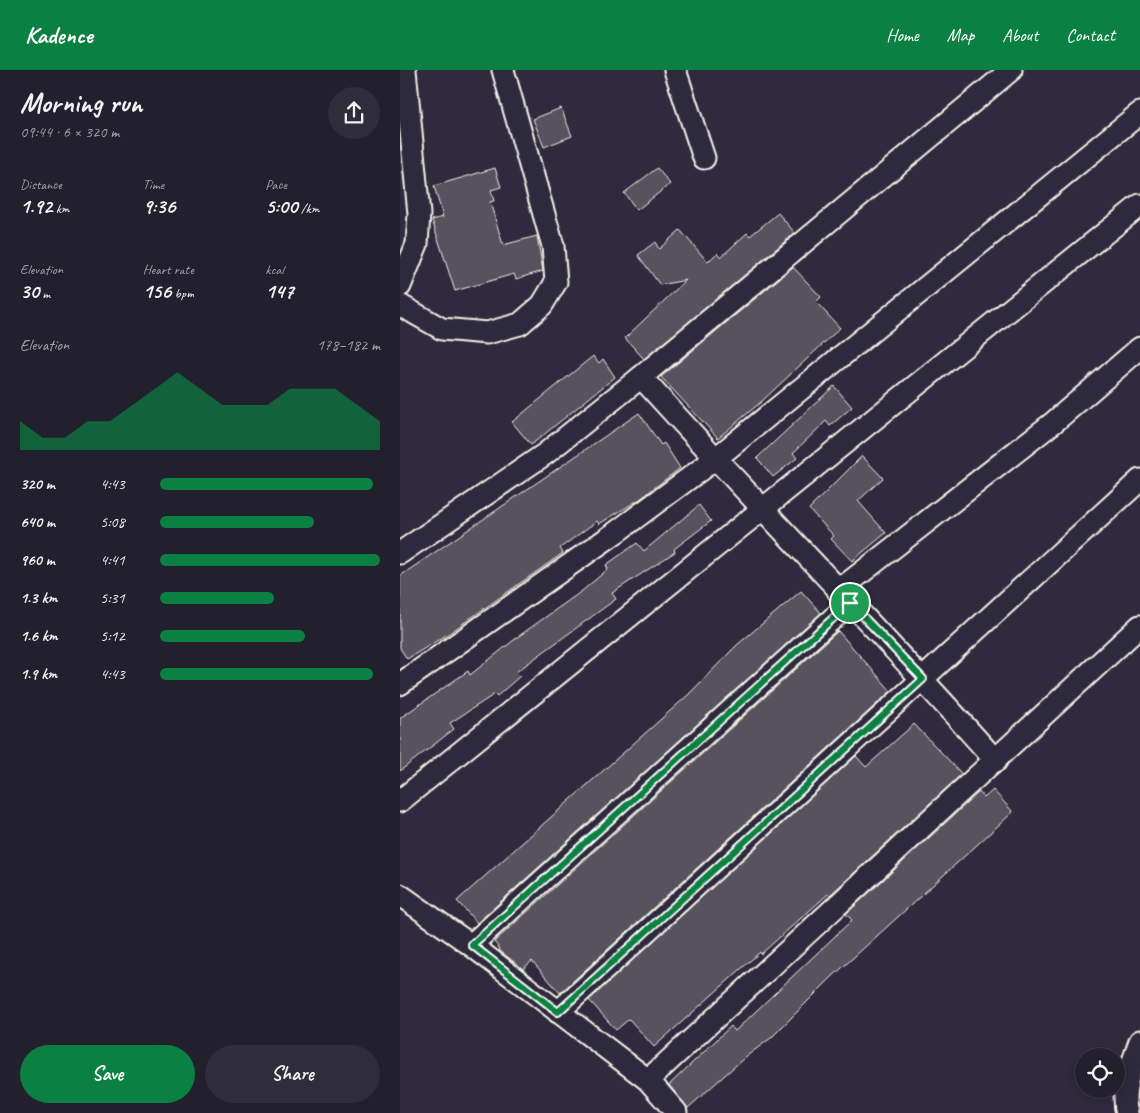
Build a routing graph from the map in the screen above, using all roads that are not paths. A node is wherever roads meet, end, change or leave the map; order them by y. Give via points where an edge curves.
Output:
1 (405, 70) edge
2 (503, 70) edge
3 (676, 70) edge
4 (1011, 70) edge
5 (1140, 113) edge
6 (704, 158) dead end
7 (1140, 205) edge
8 (400, 286) edge
9 (400, 305) edge
10 (1140, 348) edge
11 (641, 377) junction
12 (715, 459) junction
13 (1140, 480) edge
14 (763, 510) junction
15 (400, 553) edge
16 (844, 597) junction
17 (1140, 626) edge
18 (923, 679) junction
19 (400, 684) edge
20 (996, 761) junction
21 (400, 801) edge
22 (400, 895) edge
23 (472, 945) junction
24 (558, 1012) junction
25 (1140, 1041) edge
26 (648, 1080) junction
27 (676, 1112) edge
28 (1127, 1113) edge

1 - 8 street via 419,214 417,244
2 - 9 street via 553,246 556,282 542,305 520,324 486,334 442,329
3 - 6 street
4 - 11 street
5 - 12 street
7 - 14 street
10 - 16 street
11 - 12 street
11 - 15 street via 545,454
12 - 14 street
12 - 19 street
13 - 18 street
14 - 16 street
14 - 21 street
16 - 18 street
16 - 23 street
17 - 20 street
18 - 20 street
18 - 24 street
20 - 26 street
22 - 23 street
23 - 24 street
24 - 26 street
25 - 28 street via 1128,1080
26 - 27 street

